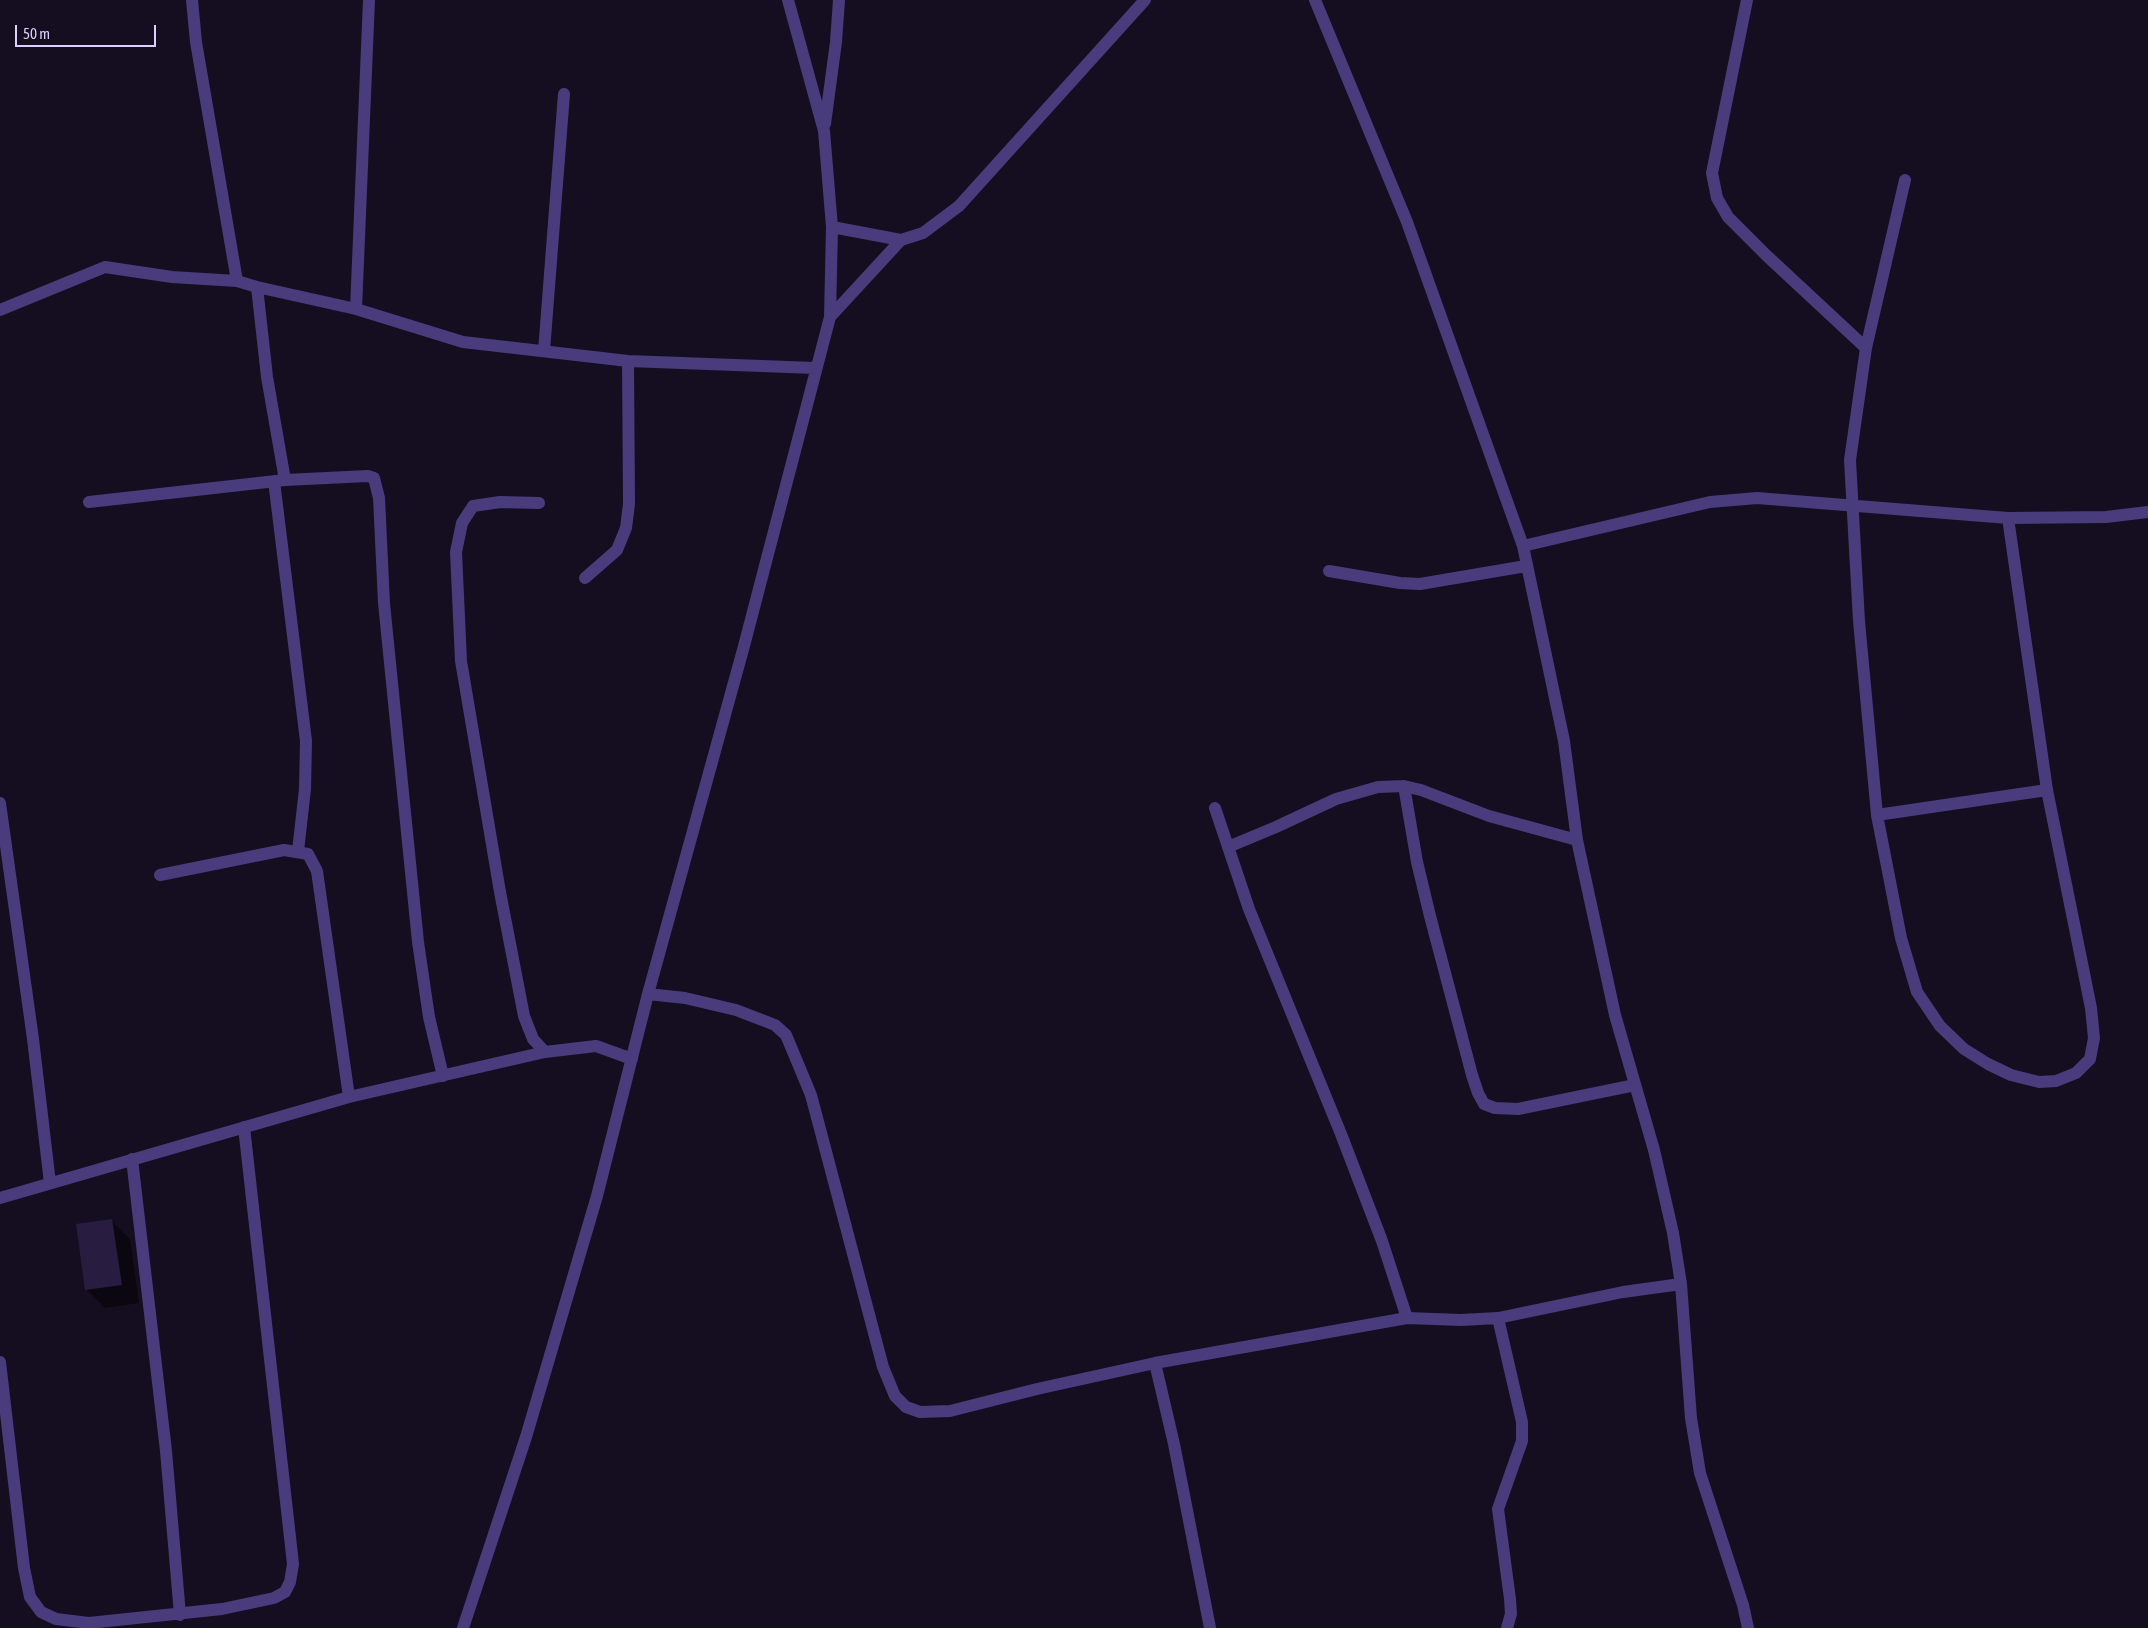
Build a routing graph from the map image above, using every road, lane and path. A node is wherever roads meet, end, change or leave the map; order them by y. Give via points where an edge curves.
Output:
1 (192, 0) edge
2 (369, 0) edge
3 (788, 0) edge
4 (839, 0) edge
5 (1145, 0) edge
6 (1315, 0) edge
7 (1747, 0) edge
8 (564, 94) dead end
9 (824, 131) junction
10 (1905, 180) dead end
11 (832, 227) junction
12 (901, 240) junction
13 (237, 280) junction
14 (258, 287) junction
15 (356, 309) junction
16 (0, 310) edge
17 (830, 317) junction
18 (1866, 348) junction
19 (544, 351) junction
20 (628, 361) junction
21 (815, 368) junction
22 (279, 480) junction
23 (89, 502) dead end
24 (539, 503) dead end
25 (1851, 504) junction
26 (2148, 512) edge
27 (2008, 518) junction
28 (1523, 546) junction
29 (1526, 566) junction
30 (1329, 571) dead end
31 (585, 578) dead end
32 (1404, 786) junction
33 (2047, 790) junction
34 (0, 803) edge
35 (1214, 808) dead end
36 (1877, 815) junction
37 (1577, 840) junction
38 (1228, 847) junction
39 (298, 851) junction
40 (160, 875) dead end
41 (648, 994) junction
42 (545, 1052) junction
43 (632, 1059) junction
44 (443, 1076) junction
45 (1635, 1085) junction
46 (349, 1097) junction
47 (244, 1127) junction
48 (132, 1159) junction
49 (50, 1183) junction
50 (0, 1198) edge
51 (1682, 1284) junction
52 (1407, 1318) junction
53 (1498, 1318) junction
54 (0, 1362) edge
55 (1155, 1364) junction
56 (180, 1615) junction
57 (463, 1628) edge
58 (1210, 1628) edge
59 (1507, 1628) edge
60 (1748, 1628) edge

1 - 13 street via 196,42
2 - 15 street
3 - 9 street
4 - 9 street
5 - 12 street via 959,206 923,233
6 - 28 street via 1407,222
7 - 18 street via 1712,172 1717,198 1728,217
8 - 19 street
9 - 11 street
10 - 18 street
11 - 12 street
11 - 17 street
12 - 17 street
13 - 14 street
13 - 16 street via 172,278 105,267
14 - 15 street
14 - 22 street
15 - 19 street via 463,342
17 - 21 street
18 - 25 street via 1851,446
19 - 20 street
20 - 21 street
20 - 31 street via 629,504 626,528 617,550
21 - 41 street via 744,646
22 - 23 street
22 - 39 street via 306,741
22 - 44 street via 368,476 377,483 385,613 418,942 429,1017
24 - 42 street via 500,502 472,506 462,523 456,552 461,661 500,892 524,1016 533,1039
25 - 27 street
25 - 28 street via 1757,498 1710,502
25 - 36 street
26 - 27 street
27 - 33 street
28 - 29 street
29 - 30 street via 1420,584
29 - 37 street via 1564,741
32 - 37 street via 1490,816
32 - 38 street via 1378,787 1336,799
32 - 45 street via 1434,934 1472,1075 1484,1104 1518,1109
33 - 36 street
33 - 36 street via 2091,1008 2094,1038 2090,1059 2076,1073 2056,1082 2039,1082 2004,1072 1964,1049 1940,1026 1918,992 1901,938
34 - 49 street
35 - 38 street
37 - 45 street via 1615,1015
38 - 52 street via 1382,1241
39 - 40 street via 284,850
39 - 46 street via 308,854 317,870
41 - 43 street
41 - 55 street via 685,998 736,1010 775,1025 786,1036 811,1095 882,1367 895,1396 906,1406 920,1412 950,1411
42 - 43 street via 596,1046
42 - 44 street
43 - 57 street via 597,1196 529,1428
44 - 46 street
45 - 51 street via 1654,1150
46 - 47 street
47 - 48 street
47 - 56 street via 293,1564 285,1592 274,1598
48 - 49 street
48 - 56 street via 166,1451
49 - 50 street
51 - 53 street via 1623,1292
51 - 60 street via 1691,1418 1697,1456
52 - 53 street
52 - 55 street
53 - 59 street via 1522,1422 1522,1441 1498,1509 1510,1599 1511,1614
54 - 56 street via 30,1597 41,1612 56,1619 89,1623
55 - 58 street

